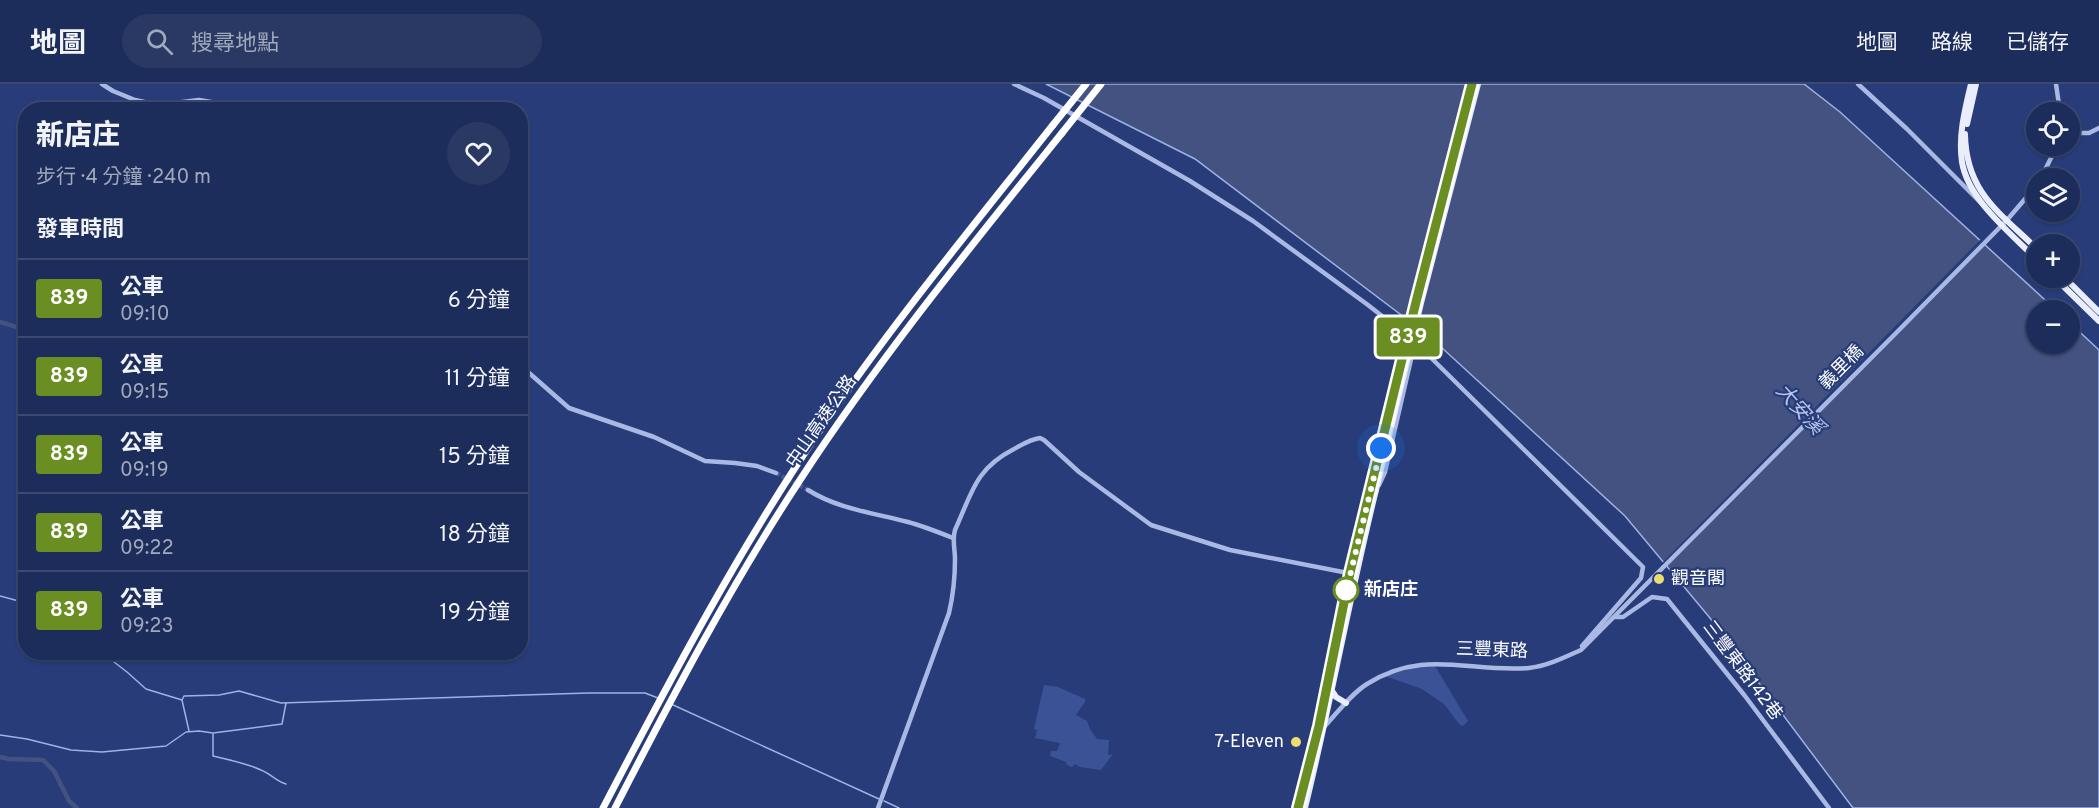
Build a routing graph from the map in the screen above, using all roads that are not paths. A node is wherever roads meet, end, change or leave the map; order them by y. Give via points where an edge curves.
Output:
1 (102, 84) edge
2 (1014, 84) edge
3 (1086, 84) edge
4 (1101, 84) edge
5 (1472, 84) edge
6 (1478, 84) edge
7 (1858, 84) edge
8 (1971, 84) edge
9 (1976, 84) edge
10 (2056, 84) edge
11 (144, 102) edge
12 (183, 102) edge
13 (211, 102) edge
14 (2059, 102) edge
15 (2099, 128) edge
16 (2080, 134) edge
17 (2026, 198) edge
18 (1983, 205) junction
19 (2001, 226) junction
20 (2026, 242) edge
21 (2026, 250) edge
22 (2065, 288) edge
23 (2076, 288) edge
24 (2099, 312) edge
25 (2099, 321) edge
26 (1406, 334) junction
27 (1415, 342) junction
28 (528, 372) edge
29 (776, 473) tunnel mouth
30 (808, 490) tunnel mouth
31 (1373, 490) junction
32 (953, 537) junction
33 (1353, 574) junction
34 (1654, 578) joint
35 (1615, 617) junction
36 (1581, 650) junction
37 (1332, 691) junction
38 (1346, 703) junction
39 (1322, 726) junction
40 (879, 806) edge
41 (603, 808) edge
42 (615, 808) edge
43 (1298, 808) edge
44 (1305, 808) edge
45 (1829, 808) edge

1 - 11 street
2 - 26 street via 1190,181 1253,221
3 - 41 highway, 中山高速公路, bridge via 919,294 822,427 735,563
4 - 42 highway, 中山高速公路, bridge via 927,303 799,481 712,627
5 - 31 main road, bridge
6 - 31 main road, bridge
7 - 18 street
8 - 18 main road via 1962,130 1962,163
9 - 19 main road via 1965,131 1967,160 1973,179
10 - 14 street
12 - 13 street
15 - 16 street
17 - 19 street, 義里橋
18 - 19 main road
19 - 20 main road
19 - 21 main road
19 - 34 street, 義里橋
22 - 25 main road
23 - 24 main road
26 - 27 street
26 - 31 street via 1372,468
27 - 31 street via 1385,472
27 - 36 street via 1643,567 1641,578
28 - 29 street via 569,408 654,437 705,461 757,466
30 - 32 street via 839,506
31 - 33 main road
32 - 33 street via 988,466 1040,438 1151,525 1230,550
32 - 40 street via 955,557 949,613
33 - 37 main road
33 - 39 main road
34 - 35 street, 三豐東路
35 - 36 street, 三豐東路
35 - 45 street, 三豐東路142巷 via 1623,617 1653,597 1667,600
36 - 38 street, 三豐東路 via 1531,668 1414,665 1384,674
37 - 38 main road
37 - 39 main road
38 - 39 street, 三豐東路
39 - 43 main road
39 - 44 main road

